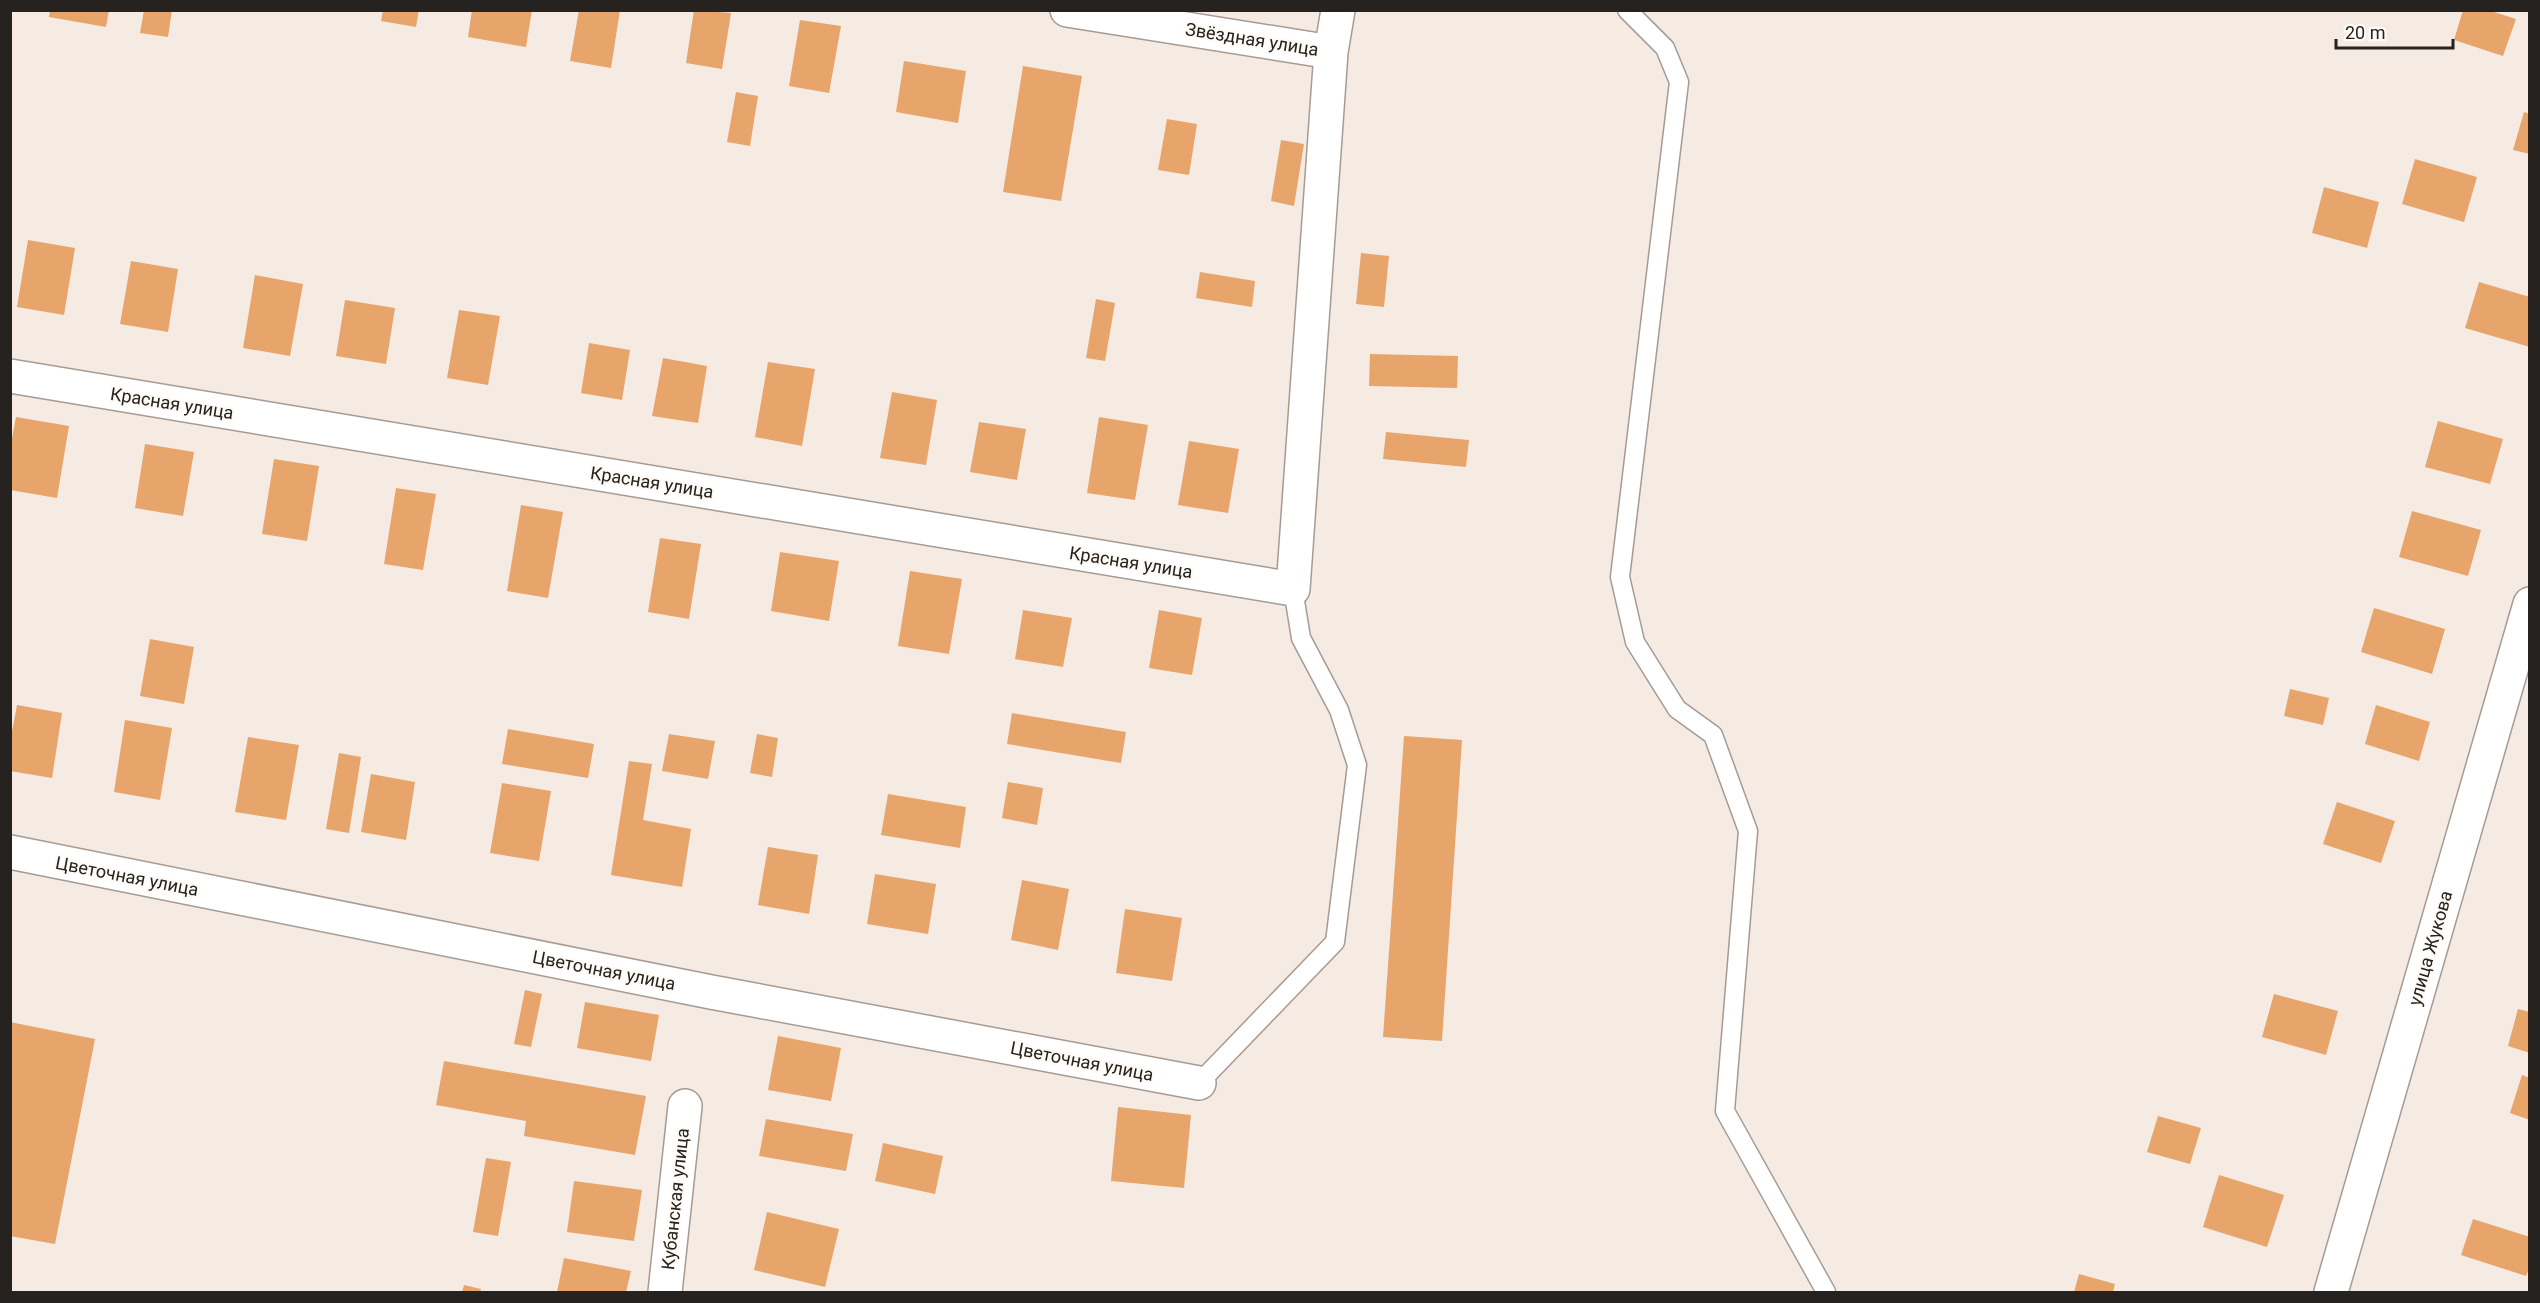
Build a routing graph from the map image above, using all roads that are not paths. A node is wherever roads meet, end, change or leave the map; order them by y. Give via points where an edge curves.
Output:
1 (1067, 10) edge
2 (1338, 10) edge
3 (1627, 10) edge
4 (1331, 52) junction
5 (10, 376) edge
6 (1293, 589) junction
7 (2529, 604) edge
8 (10, 852) edge
9 (1199, 1083) joint
10 (685, 1106) dead end
11 (665, 1293) edge
12 (1826, 1293) edge
13 (2331, 1293) edge

1 - 4 street, Звёздная улица
2 - 4 street
3 - 12 lane via 1665,48 1678,82 1620,577 1635,642 1677,709 1713,735 1748,831 1725,1112
4 - 6 street
5 - 6 street, Красная улица
6 - 9 lane via 1301,638 1339,710 1357,765 1335,942
7 - 13 street, улица Жукова
8 - 9 street, Цветочная улица via 711,992
10 - 11 street, Кубанская улица

